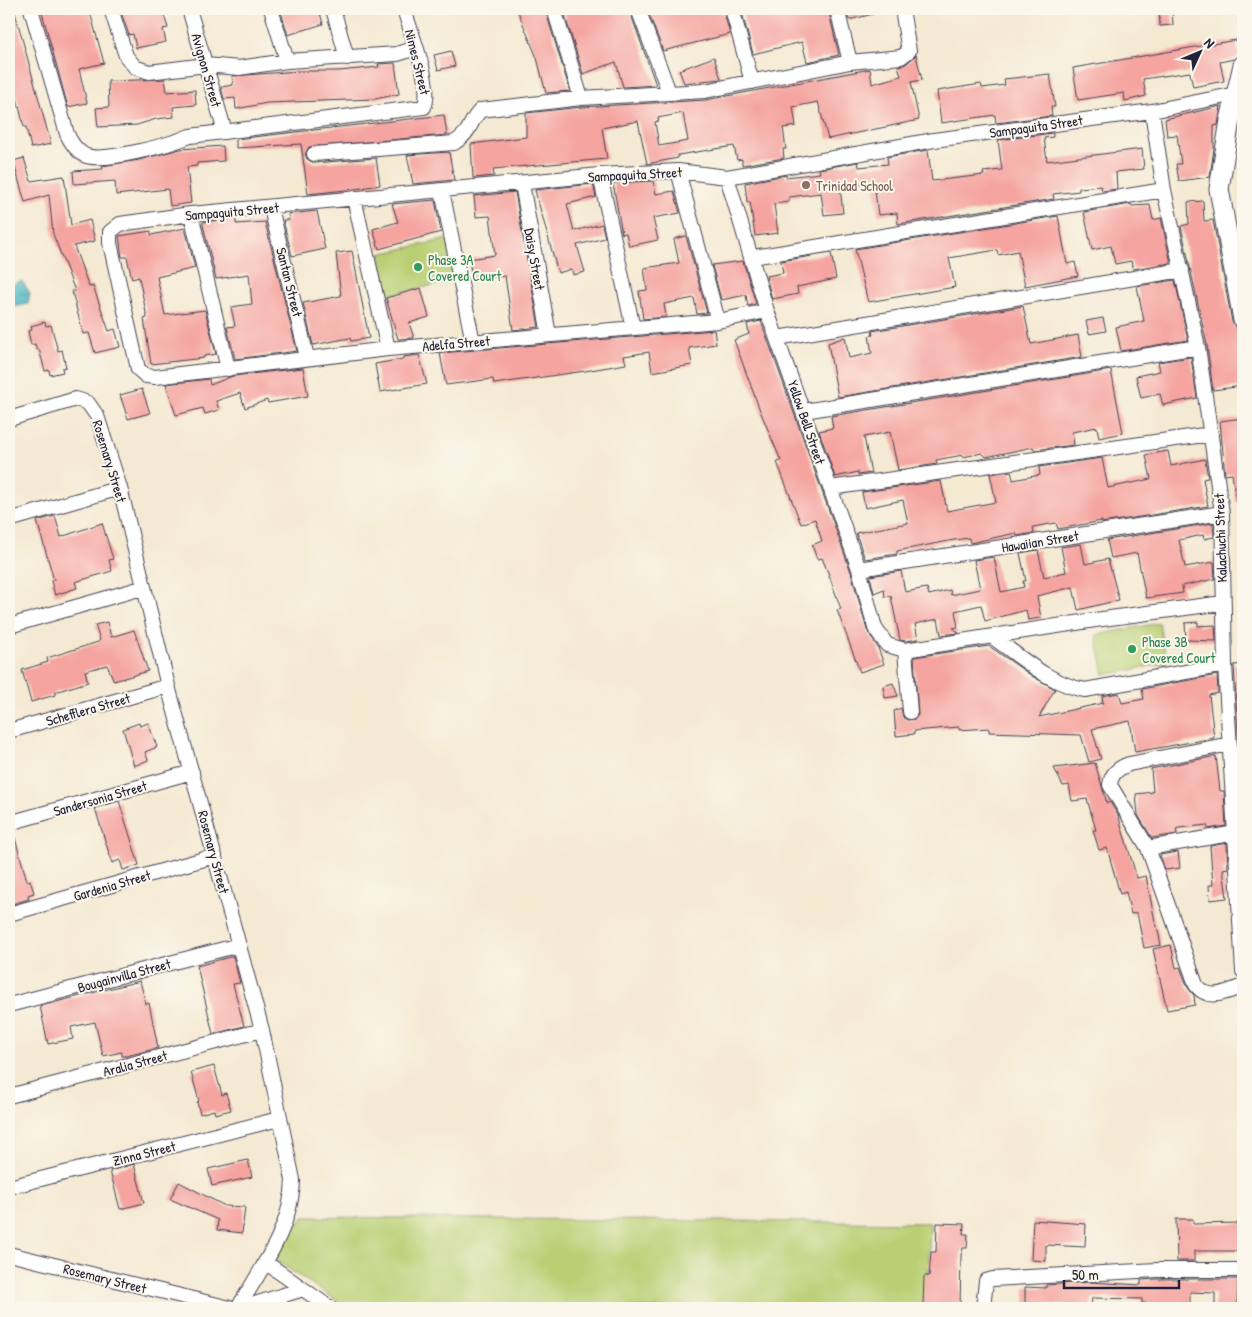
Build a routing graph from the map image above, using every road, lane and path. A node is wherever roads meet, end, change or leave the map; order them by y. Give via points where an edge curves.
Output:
1 (31, 9) edge
2 (111, 9) edge
3 (189, 9) edge
4 (271, 9) edge
5 (333, 9) edge
6 (404, 9) edge
7 (554, 9) edge
8 (638, 9) edge
9 (732, 9) edge
10 (837, 9) edge
11 (902, 9) edge
12 (416, 48) junction
13 (347, 58) junction
14 (287, 62) junction
15 (850, 62) junction
16 (1243, 64) edge
17 (206, 65) junction
18 (752, 82) junction
19 (669, 92) junction
20 (1236, 94) junction
21 (581, 98) junction
22 (1152, 111) junction
23 (225, 132) junction
24 (314, 154) dead end
25 (678, 170) junction
26 (600, 175) junction
27 (727, 177) junction
28 (522, 184) junction
29 (1164, 190) junction
30 (442, 191) junction
31 (354, 198) junction
32 (271, 208) junction
33 (192, 214) junction
34 (753, 257) junction
35 (1182, 270) junction
36 (767, 311) junction
37 (1243, 320) edge
38 (718, 321) junction
39 (634, 328) junction
40 (549, 335) junction
41 (777, 338) junction
42 (473, 342) junction
43 (1198, 347) junction
44 (388, 349) junction
45 (307, 357) junction
46 (228, 369) junction
47 (146, 376) joint
48 (804, 411) junction
49 (9, 419) edge
50 (1211, 434) junction
51 (120, 488) junction
52 (830, 488) junction
53 (1222, 514) junction
54 (9, 520) edge
55 (859, 569) junction
56 (142, 588) junction
57 (1223, 603) junction
58 (9, 626) edge
59 (994, 638) junction
60 (905, 650) junction
61 (1225, 665) junction
62 (168, 686) junction
63 (910, 712) dead end
64 (9, 731) edge
65 (1230, 744) junction
66 (192, 772) junction
67 (9, 824) edge
68 (1236, 834) junction
69 (1148, 848) junction
70 (215, 856) junction
71 (9, 914) edge
72 (239, 945) junction
73 (1243, 971) edge
74 (1243, 986) edge
75 (9, 1005) edge
76 (262, 1030) junction
77 (9, 1096) edge
78 (280, 1119) junction
79 (9, 1186) edge
80 (9, 1254) edge
81 (265, 1262) junction
82 (1243, 1270) edge
83 (303, 1289) junction
84 (230, 1308) edge
85 (238, 1308) edge
86 (242, 1308) edge
87 (330, 1308) edge
88 (983, 1308) edge

1 - 23 street via 67,134 86,156 154,148 190,136
2 - 17 street via 126,56 135,67 149,72
3 - 17 street, Avignon Street
4 - 14 street
5 - 13 street
6 - 12 street, Nimes Street
7 - 21 street
8 - 19 street
9 - 18 street
10 - 15 street
11 - 15 street via 909,51 901,57
12 - 13 street via 397,54
12 - 23 street, Nimes Street via 426,86 424,107
13 - 14 street
14 - 17 street via 239,68
15 - 18 street
16 - 20 street
17 - 23 street, Avignon Street
18 - 19 street via 705,91
19 - 21 street
20 - 22 street, Sampaguita Street
20 - 37 street via 1219,189
21 - 24 street via 482,110 466,135 454,143
22 - 27 street, Sampaguita Street via 934,140
22 - 29 street, Kalachuchi Street
25 - 26 street, Sampaguita Street
25 - 27 street, Sampaguita Street
25 - 38 street
26 - 28 street, Sampaguita Street
26 - 39 street
27 - 34 street, Yellow Bell Street
28 - 30 street, Sampaguita Street
28 - 40 street, Daisy Street
29 - 34 street
29 - 35 street, Kalachuchi Street
30 - 31 street, Sampaguita Street
30 - 42 street
31 - 32 street, Sampaguita Street
31 - 44 street
32 - 33 street, Sampaguita Street
32 - 45 street, Santan Street
33 - 46 street
33 - 47 street, Sampaguita Street via 120,224 110,232 138,369
34 - 36 street, Yellow Bell Street
35 - 41 street
35 - 43 street, Kalachuchi Street
36 - 38 street, Adelfa Street
36 - 41 street, Yellow Bell Street
38 - 39 street, Adelfa Street
39 - 40 street, Adelfa Street
40 - 42 street, Adelfa Street
41 - 48 street, Yellow Bell Street
42 - 44 street, Adelfa Street
43 - 48 street
43 - 50 street, Kalachuchi Street
44 - 45 street, Adelfa Street
45 - 46 street, Adelfa Street
46 - 47 street, Adelfa Street
48 - 52 street, Yellow Bell Street
49 - 51 street, Rosemary Street via 76,399 88,403 97,416
50 - 52 street
50 - 53 street, Kalachuchi Street
51 - 54 street
51 - 56 street, Rosemary Street
52 - 55 street, Yellow Bell Street
53 - 55 street, Hawaiian Street
53 - 57 street, Kalachuchi Street
55 - 60 street, Yellow Bell Street via 876,628 888,646
56 - 58 street
56 - 62 street, Rosemary Street
57 - 59 street via 1094,620
57 - 61 street, Kalachuchi Street
59 - 60 street
59 - 61 street via 1056,680 1084,690
60 - 63 street
61 - 65 street, Kalachuchi Street
62 - 64 street, Schefflera Street
62 - 66 street, Rosemary Street
65 - 68 street, Kalachuchi Street
65 - 69 street via 1129,764 1112,776 1110,785
66 - 67 street, Sandersonia Street
66 - 70 street, Rosemary Street
68 - 69 street
68 - 73 street, Kalachuchi Street
69 - 74 street via 1196,985 1210,995
70 - 71 street, Gardenia Street
70 - 72 street, Rosemary Street
72 - 75 street, Bougainvilla Street
72 - 76 street, Rosemary Street
76 - 77 street, Aralia Street
76 - 78 street, Rosemary Street
78 - 79 street, Zinna Street
78 - 81 street, Rosemary Street via 293,1180 293,1200
80 - 84 street, Rosemary Street
81 - 83 street
81 - 85 street, Rosemary Street
82 - 88 street via 1157,1270 986,1280
83 - 86 street
83 - 87 street

